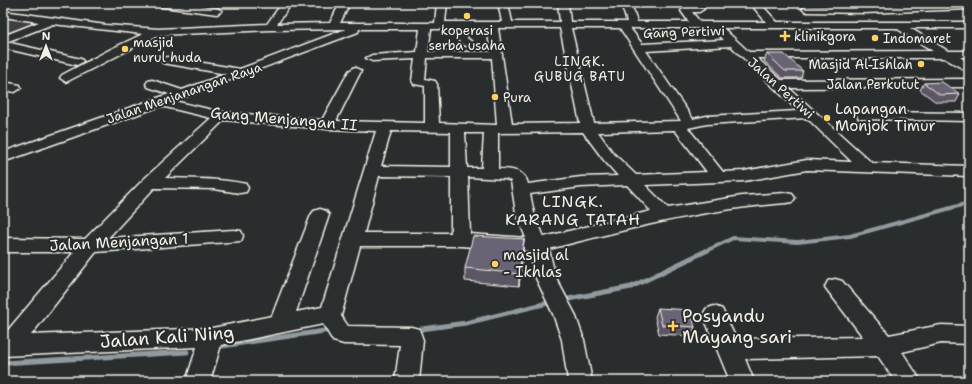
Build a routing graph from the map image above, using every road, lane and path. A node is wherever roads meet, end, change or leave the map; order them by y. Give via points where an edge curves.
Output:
1 (155, 3) edge
2 (287, 3) edge
3 (344, 3) edge
4 (442, 3) edge
5 (503, 3) edge
6 (563, 3) edge
7 (626, 3) edge
8 (754, 3) edge
9 (906, 3) edge
10 (963, 3) edge
11 (804, 6) edge
12 (969, 6) edge
13 (916, 8) junction
14 (699, 9) dead end
15 (3, 14) edge
16 (53, 20) junction
17 (508, 25) junction
18 (565, 25) junction
19 (628, 25) junction
20 (696, 25) junction
21 (714, 25) junction
22 (774, 25) junction
23 (825, 25) junction
24 (898, 25) junction
25 (969, 25) edge
26 (426, 26) junction
27 (440, 26) junction
28 (461, 26) junction
29 (492, 26) junction
30 (270, 27) junction
31 (334, 27) junction
32 (364, 27) junction
33 (186, 31) junction
34 (158, 32) junction
35 (3, 40) edge
36 (467, 43) dead end
37 (732, 44) junction
38 (3, 45) edge
39 (637, 48) junction
40 (945, 54) junction
41 (969, 54) edge
42 (422, 55) junction
43 (497, 55) junction
44 (745, 55) junction
45 (372, 58) dead end
46 (77, 61) dead end
47 (166, 61) dead end
48 (969, 68) edge
49 (356, 71) dead end
50 (242, 73) junction
51 (66, 78) dead end
52 (152, 84) dead end
53 (778, 84) junction
54 (969, 84) edge
55 (182, 94) junction
56 (160, 102) junction
57 (811, 114) junction
58 (220, 116) junction
59 (864, 116) dead end
60 (969, 117) edge
61 (327, 125) junction
62 (684, 125) junction
63 (385, 126) junction
64 (432, 128) junction
65 (588, 128) junction
66 (458, 129) junction
67 (498, 129) junction
68 (3, 157) edge
69 (866, 166) junction
70 (969, 170) edge
71 (373, 171) junction
72 (458, 172) junction
73 (490, 173) junction
74 (718, 177) junction
75 (633, 181) junction
76 (150, 183) junction
77 (240, 188) dead end
78 (520, 190) junction
79 (786, 198) dead end
80 (664, 214) junction
81 (320, 215) dead end
82 (234, 236) dead end
83 (352, 239) junction
84 (461, 240) junction
85 (3, 245) edge
86 (538, 245) junction
87 (90, 246) junction
88 (835, 287) dead end
89 (714, 315) dead end
90 (335, 323) junction
91 (280, 325) junction
92 (969, 335) edge
93 (212, 337) junction
94 (6, 345) edge
95 (884, 346) junction
96 (729, 349) junction
97 (198, 381) edge
98 (407, 381) edge
99 (580, 381) edge
100 (742, 381) edge
101 (909, 381) edge

1 - 33 street via 221,8
2 - 30 street
3 - 31 street
4 - 27 street
5 - 17 street
6 - 18 street
7 - 19 street
8 - 22 street
9 - 13 street
10 - 12 street
11 - 13 street
11 - 23 street
12 - 13 street
14 - 20 street via 686,11
15 - 16 street
16 - 34 street
16 - 35 street
17 - 18 street
17 - 29 street
18 - 19 street
18 - 65 street
19 - 20 street
19 - 39 street
20 - 21 street
21 - 22 street
21 - 37 street, Jalan Pertiwi
22 - 23 street
23 - 24 street
24 - 25 street
24 - 40 street
26 - 27 street
26 - 32 street
26 - 42 street
27 - 28 street
28 - 29 street
28 - 36 street via 462,39
29 - 43 street
30 - 31 street
30 - 33 street
31 - 32 street
32 - 50 street, Jalan Menjanangan Raya
33 - 34 street
34 - 51 street via 111,53
37 - 39 street, Gang Pertiwi
37 - 44 street, Jalan Pertiwi
38 - 46 street
39 - 62 street
40 - 41 street
40 - 44 street
40 - 48 street
42 - 43 street
42 - 45 street
42 - 64 street via 418,81 431,84
43 - 67 street
44 - 53 street, Jalan Pertiwi
47 - 50 street
49 - 61 street
50 - 55 street, Jalan Menjanangan Raya
52 - 55 street
53 - 54 street, Jalan Perkutut
53 - 57 street, Jalan Pertiwi
55 - 56 street, Jalan Menjanangan Raya
56 - 58 street, Gang Menjangan II
56 - 68 street, Jalan Menjanangan Raya
57 - 62 street, Gang Menjangan II via 707,120
57 - 69 street, Jalan Pertiwi
58 - 61 street, Gang Menjangan II
58 - 76 street
59 - 60 street
61 - 63 street, Gang Menjangan II
62 - 65 street, Gang Menjangan II
62 - 74 street
63 - 64 street, Gang Menjangan II
63 - 71 street
64 - 66 street, Gang Menjangan II
65 - 67 street, Gang Menjangan II
65 - 75 street via 608,156
66 - 67 street, Gang Menjangan II
66 - 72 street
67 - 73 street
69 - 70 street
69 - 74 street via 808,165 765,174
71 - 72 street
71 - 83 street
72 - 73 street
72 - 84 street
73 - 78 street via 510,174 519,180
74 - 75 street
75 - 78 street via 581,182
75 - 80 street
76 - 77 street via 214,184
76 - 87 street
78 - 86 street
79 - 80 street via 742,201
80 - 86 street
81 - 91 street
82 - 87 street, Jalan Menjangan 1
83 - 84 street
83 - 90 street
84 - 86 street
85 - 87 street, Jalan Menjangan 1
86 - 99 street via 551,288 573,340
87 - 94 street
88 - 95 street
89 - 96 street
90 - 91 street, Jalan Kali Ning
90 - 98 street, Jalan Kali Ning via 350,336 411,336
91 - 93 street, Jalan Kali Ning
92 - 95 street via 941,334
93 - 94 street, Jalan Kali Ning
93 - 97 street
95 - 96 street
95 - 101 street
96 - 100 street

